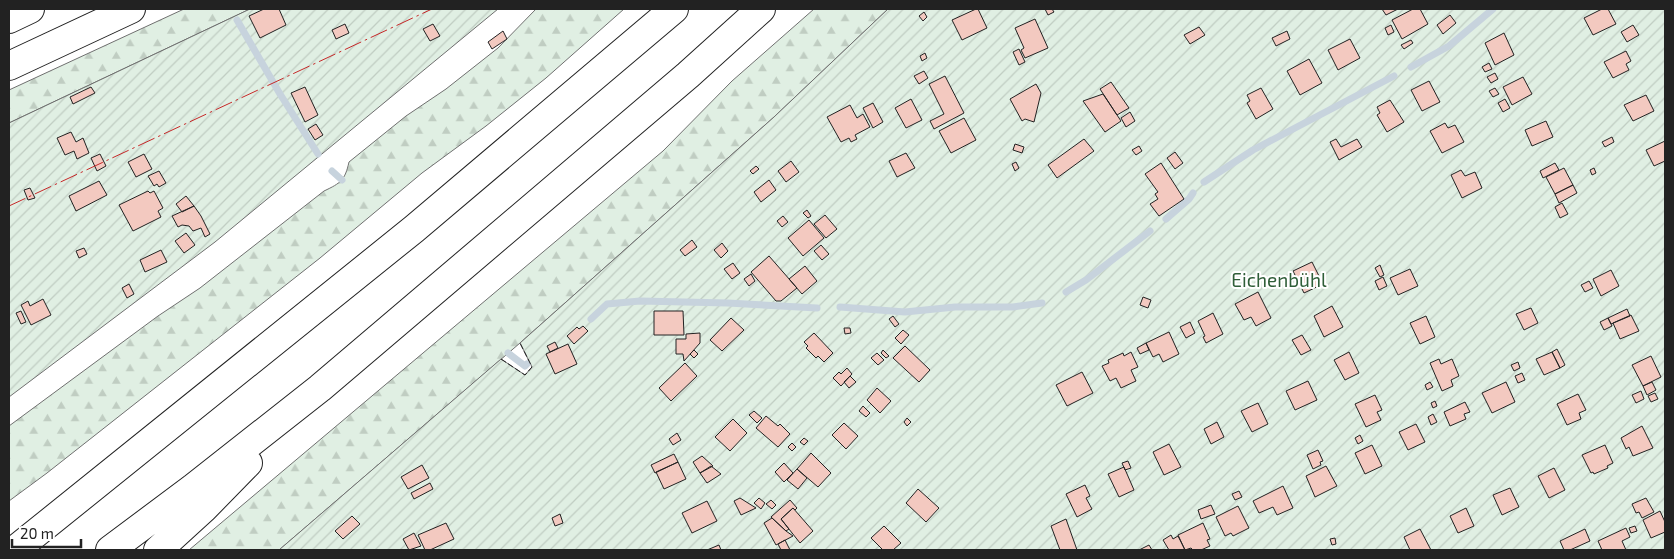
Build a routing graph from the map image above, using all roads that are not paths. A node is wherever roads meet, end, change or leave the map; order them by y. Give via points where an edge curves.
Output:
1 (30, 9) edge
2 (131, 9) edge
3 (674, 9) edge
4 (761, 9) edge
5 (9, 19) edge
6 (9, 66) edge
7 (320, 388) junction
8 (118, 468) junction
9 (9, 538) edge
10 (15, 550) edge
11 (110, 550) edge
12 (158, 550) edge

1 - 5 main road
2 - 6 main road
3 - 8 main road via 414,230
4 - 7 main road
7 - 11 main road
7 - 12 main road via 203,509
8 - 9 main road
8 - 10 main road

